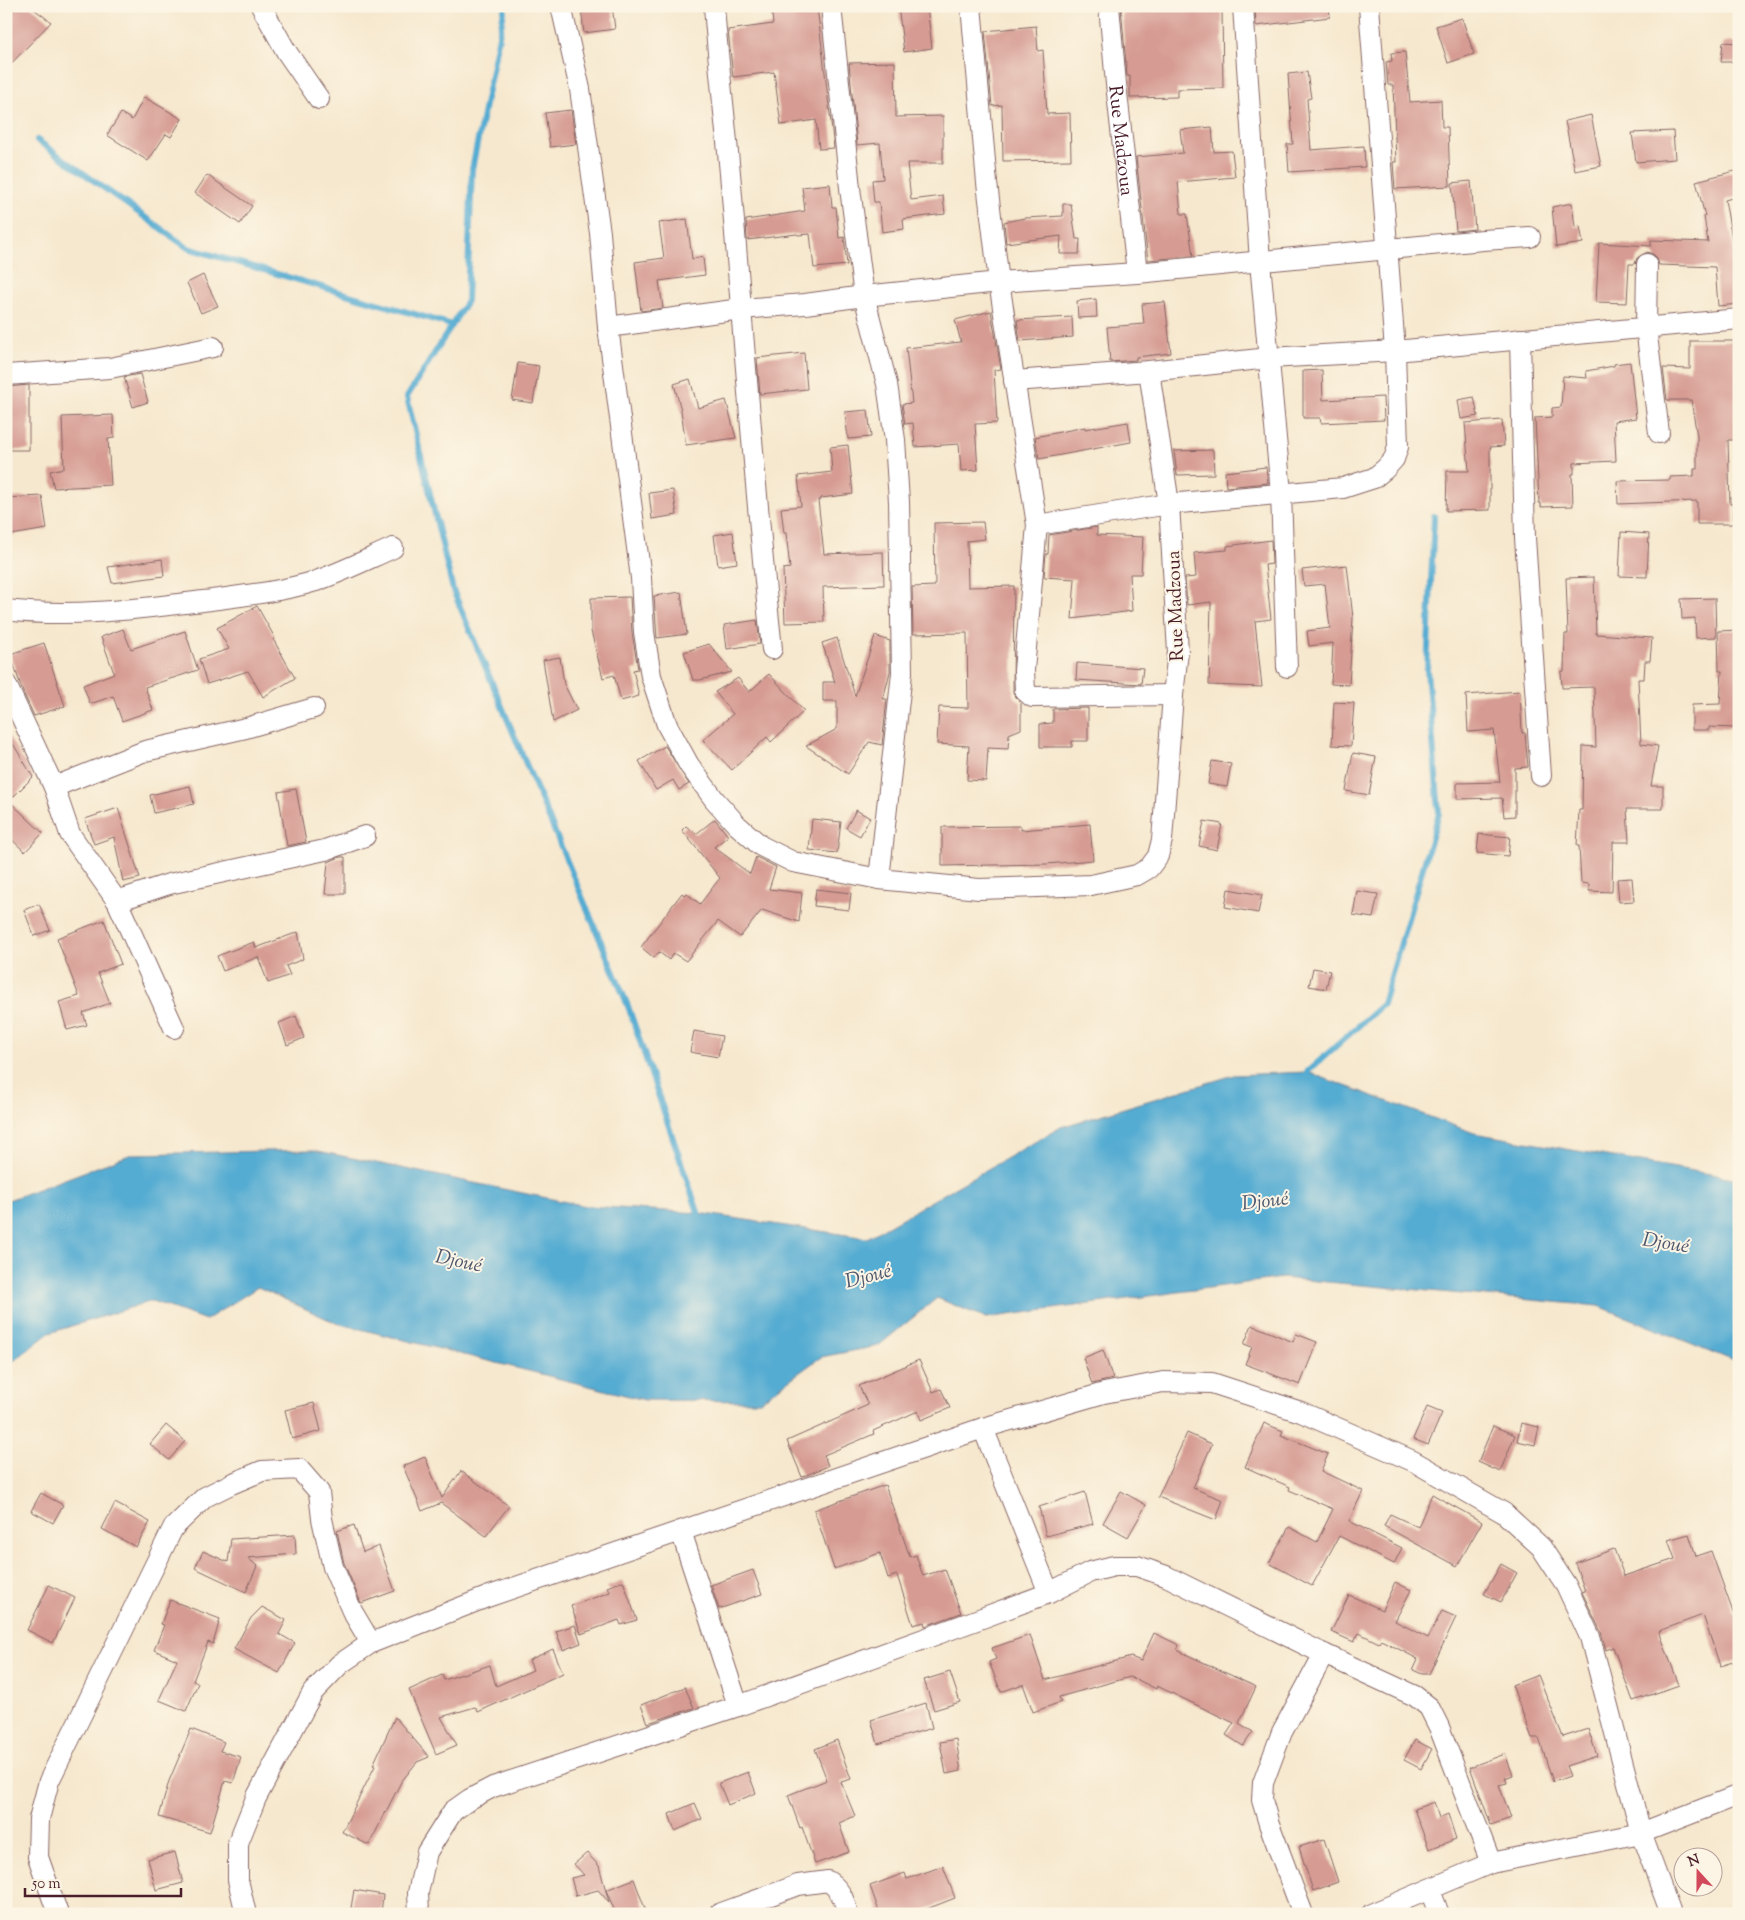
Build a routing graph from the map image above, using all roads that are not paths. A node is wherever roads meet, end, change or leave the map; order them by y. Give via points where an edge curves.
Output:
1 (261, 6) edge
2 (561, 6) edge
3 (714, 6) edge
4 (831, 6) edge
5 (971, 6) edge
6 (1110, 6) edge
7 (1244, 6) edge
8 (1369, 6) edge
9 (319, 98) dead end
10 (1530, 237) dead end
11 (1386, 250) junction
12 (1260, 262) junction
13 (1647, 264) dead end
14 (1137, 273) junction
15 (999, 282) junction
16 (864, 296) junction
17 (741, 309) junction
18 (1739, 319) edge
19 (1646, 326) junction
20 (608, 327) junction
21 (1520, 339) junction
22 (213, 347) dead end
23 (1395, 351) junction
24 (1269, 358) junction
25 (1149, 371) junction
26 (6, 375) edge
27 (1014, 381) junction
28 (1659, 433) dead end
29 (1281, 493) junction
30 (1169, 504) junction
31 (1037, 525) junction
32 (393, 548) dead end
33 (6, 610) edge
34 (772, 649) dead end
35 (1287, 667) dead end
36 (6, 684) edge
37 (1173, 695) junction
38 (314, 708) dead end
39 (11, 709) edge
40 (1541, 776) dead end
41 (54, 787) junction
42 (365, 836) dead end
43 (879, 879) junction
44 (117, 901) junction
45 (174, 1028) dead end
46 (983, 1428) junction
47 (681, 1531) junction
48 (1048, 1593) junction
49 (370, 1644) junction
50 (1324, 1654) junction
51 (738, 1706) junction
52 (1739, 1795) edge
53 (1641, 1833) junction
54 (1491, 1864) junction
55 (1430, 1890) junction
56 (58, 1914) edge
57 (246, 1914) edge
58 (419, 1914) edge
59 (719, 1914) edge
60 (848, 1914) edge
61 (1303, 1914) edge
62 (1371, 1914) edge
63 (1439, 1914) edge
64 (1671, 1914) edge

1 - 9 street via 286,52
2 - 20 street via 580,89 600,233
3 - 17 street
4 - 16 street
5 - 15 street
6 - 14 street, Rue Madzoua
7 - 12 street
8 - 11 street
10 - 11 street
11 - 12 street
11 - 23 street
12 - 14 street
12 - 24 street
13 - 19 street
14 - 15 street
15 - 16 street
15 - 27 street
16 - 17 street
16 - 43 street via 887,384 900,502 902,673
17 - 20 street
17 - 34 street
18 - 19 street
19 - 21 street
19 - 28 street
20 - 43 street via 641,578 644,632 651,676 667,725 689,765 714,799 761,846 793,862
21 - 23 street
21 - 40 street via 1525,538
22 - 26 street via 110,368
23 - 24 street
23 - 29 street via 1398,447 1394,459 1374,478 1343,488
24 - 25 street
24 - 29 street
25 - 27 street
25 - 30 street, Rue Madzoua
27 - 31 street
29 - 30 street
29 - 35 street
30 - 31 street
30 - 37 street, Rue Madzoua via 1178,652
31 - 37 street via 1024,670 1025,691 1032,697
32 - 33 street via 315,581 252,595 93,612 35,614
36 - 39 street
37 - 43 street, Rue Madzoua via 1162,840 1158,856 1149,868 1137,875 1091,885 979,889
38 - 41 street via 246,728 145,751
39 - 41 street
41 - 44 street via 70,834
42 - 44 street via 325,850 169,884
44 - 45 street
46 - 47 street
46 - 48 street
46 - 53 street via 1104,1393 1163,1382 1212,1383 1301,1412 1413,1461 1504,1513 1541,1547 1566,1585 1590,1637
47 - 49 street via 487,1597
47 - 51 street
48 - 50 street via 1090,1572 1114,1566 1137,1566 1166,1576
48 - 51 street
49 - 56 street via 333,1567 319,1492 299,1468 262,1471 205,1497 173,1528 49,1781 39,1819 38,1857
49 - 57 street via 340,1664 313,1692 256,1798 238,1843 238,1880
50 - 54 street via 1415,1696 1429,1707
50 - 61 street via 1282,1732 1263,1783 1264,1808
51 - 58 street via 494,1787 470,1799 453,1811 427,1852 418,1893
52 - 53 street
53 - 54 street
53 - 64 street
54 - 55 street
55 - 62 street
55 - 63 street
59 - 60 street via 798,1885 828,1880 844,1898

